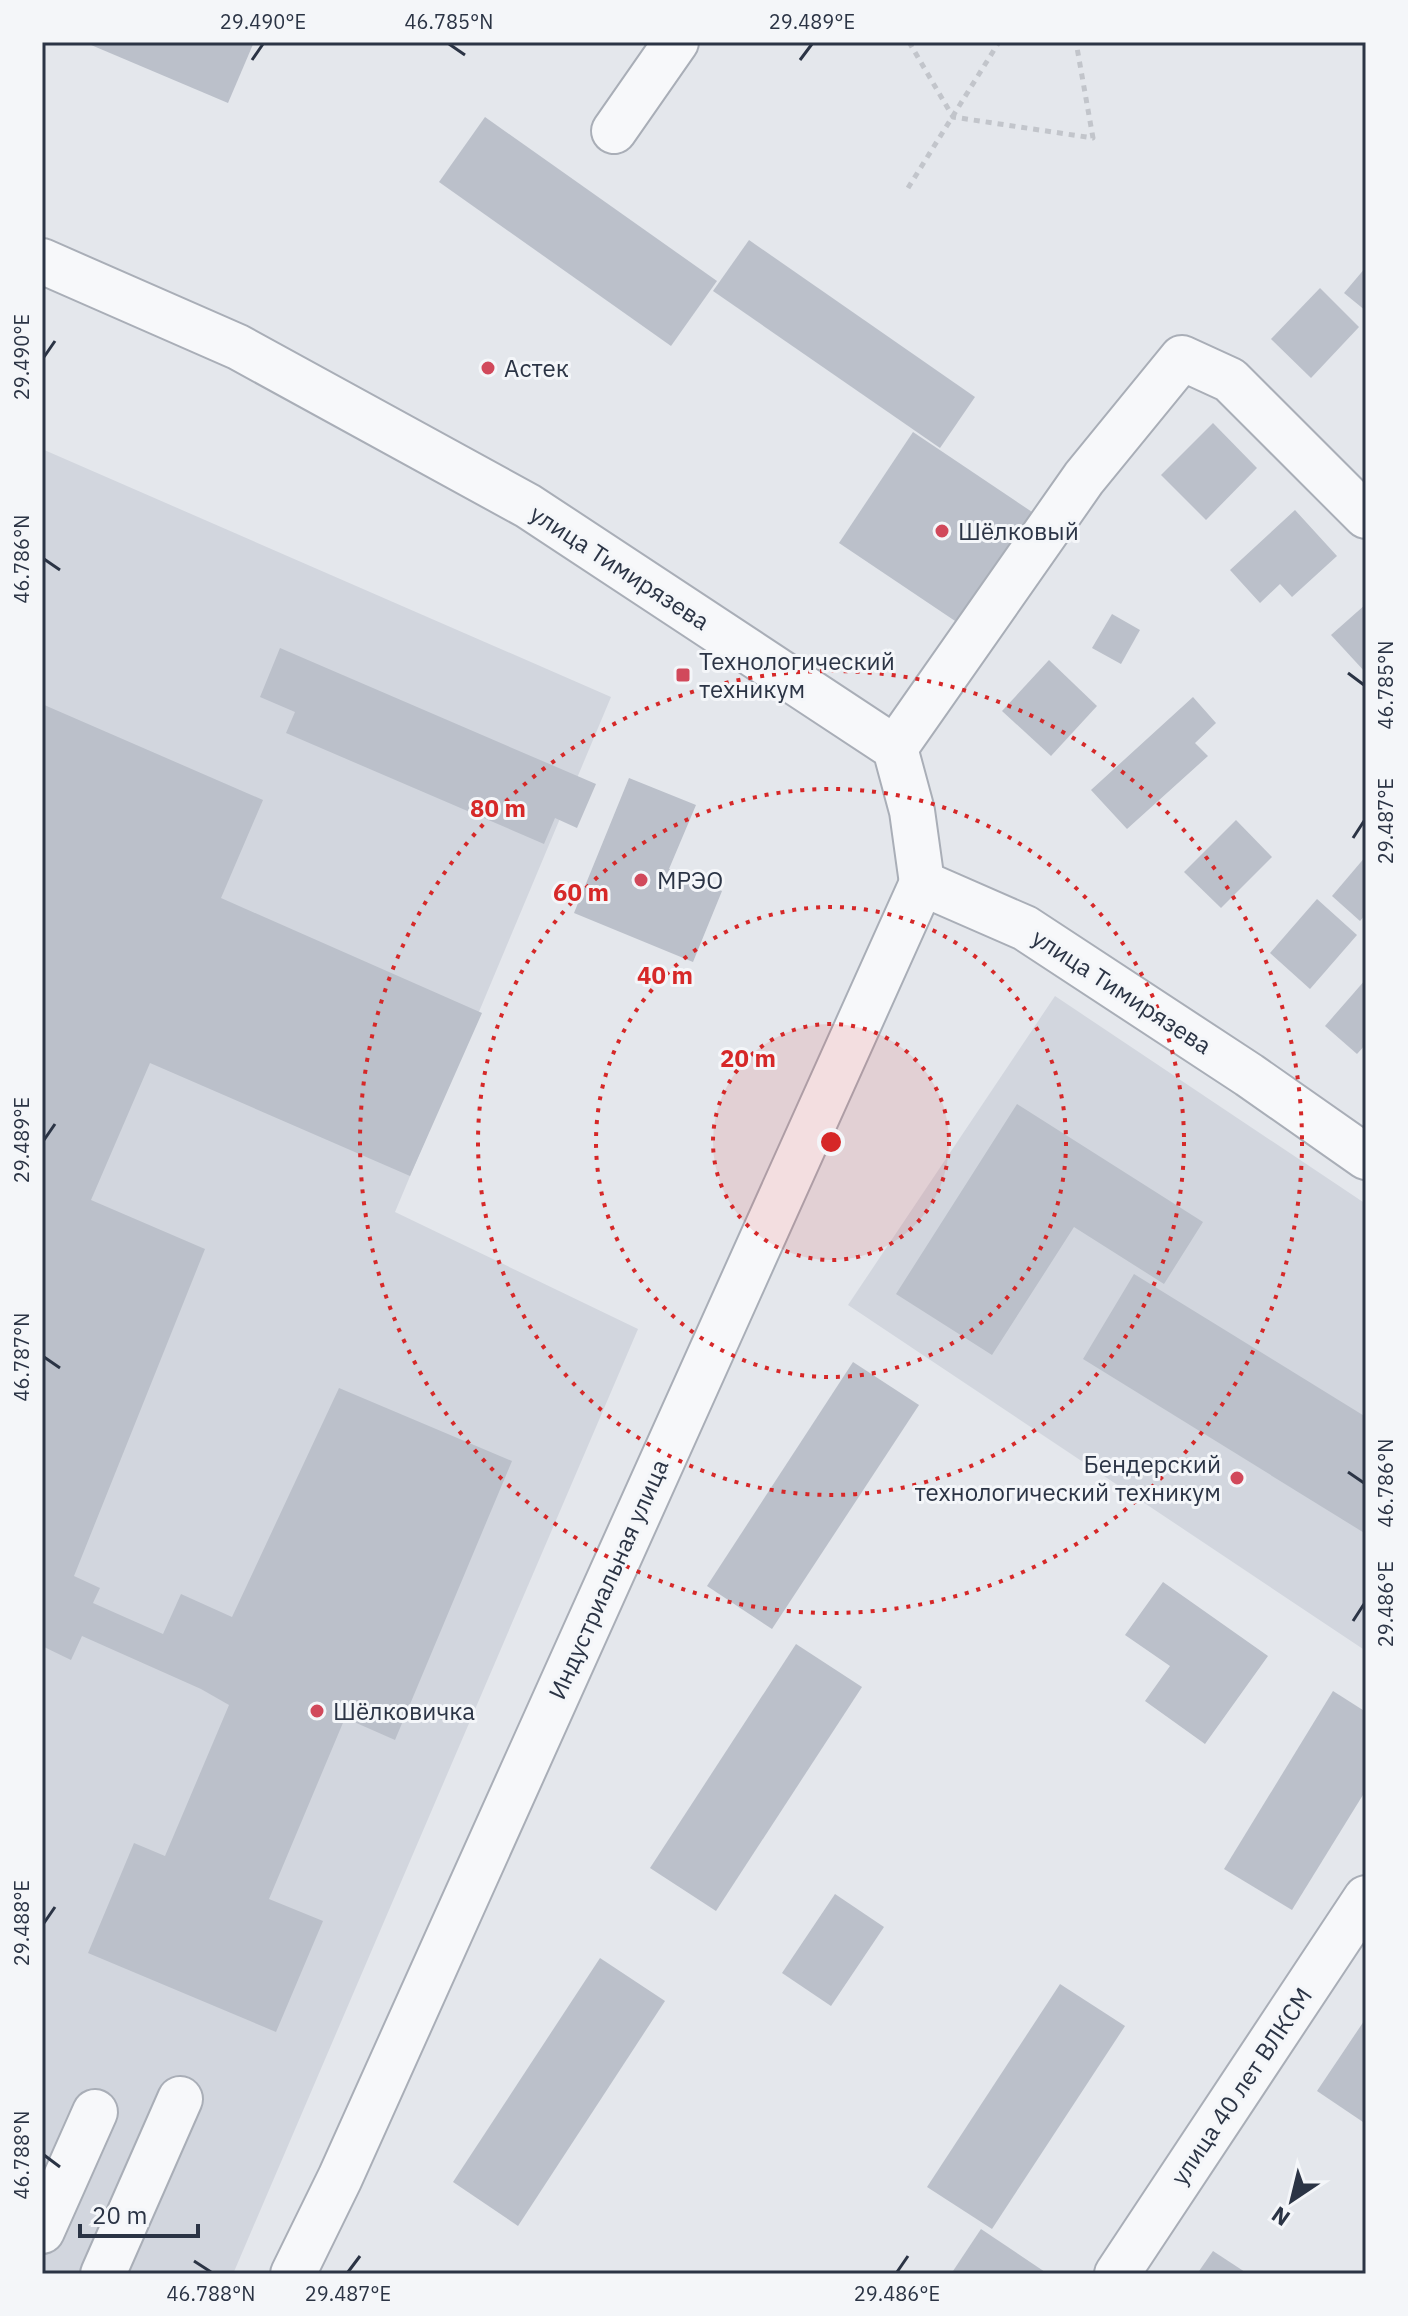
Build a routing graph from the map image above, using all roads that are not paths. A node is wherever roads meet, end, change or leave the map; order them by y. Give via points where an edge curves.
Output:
1 (676, 42) edge
2 (614, 131) dead end
3 (42, 261) edge
4 (1366, 516) edge
5 (895, 748) junction
6 (922, 883) junction
7 (1366, 1157) edge
8 (1366, 1898) edge
9 (180, 2099) dead end
10 (95, 2112) dead end
11 (42, 2231) edge
12 (103, 2274) edge
13 (293, 2274) edge
14 (1117, 2274) edge

1 - 2 street
3 - 5 street, улица Тимирязева via 238,347 528,506
4 - 5 street via 1230,380 1182,358 1084,478
5 - 6 street via 912,811
6 - 7 street, улица Тимирязева via 1025,928
6 - 13 street, Индустриальная улица
8 - 14 street, улица 40 лет ВЛКСМ
9 - 12 street
10 - 11 street

